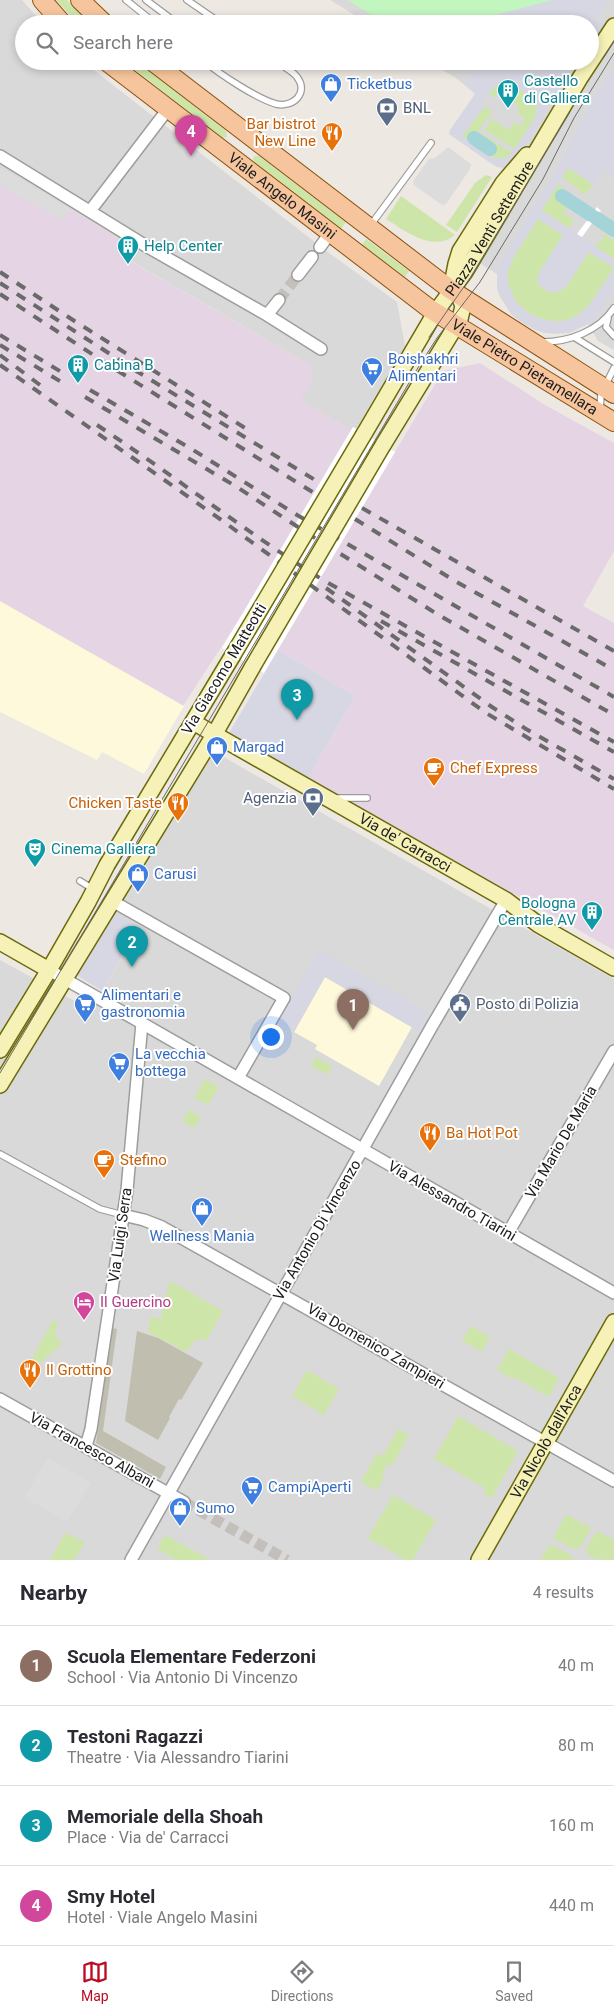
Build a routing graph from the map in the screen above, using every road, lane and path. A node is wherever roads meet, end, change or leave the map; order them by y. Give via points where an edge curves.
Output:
1 (42, 0) edge
2 (80, 0) edge
3 (126, 0) edge
4 (146, 0) edge
5 (187, 0) edge
6 (55, 15) edge
7 (96, 15) edge
8 (145, 15) edge
9 (166, 15) edge
10 (209, 15) edge
11 (613, 27) edge
12 (599, 49) edge
13 (118, 70) edge
14 (164, 70) edge
15 (216, 70) edge
16 (289, 70) edge
17 (585, 70) edge
18 (168, 109) junction
19 (248, 136) junction
20 (431, 143) dead end
21 (0, 156) edge
22 (231, 158) junction
23 (90, 211) junction
24 (368, 228) junction
25 (312, 257) dead end
26 (298, 275) tunnel mouth
27 (455, 293) junction
28 (279, 300) tunnel mouth
29 (614, 308) edge
30 (435, 313) junction
31 (267, 315) junction
32 (608, 318) junction
33 (456, 326) junction
34 (614, 336) edge
35 (574, 337) junction
36 (528, 341) junction
37 (321, 349) dead end
38 (614, 362) edge
39 (614, 368) edge
40 (609, 391) edge
41 (607, 418) edge
42 (193, 722) junction
43 (214, 734) junction
44 (325, 798) junction
45 (367, 798) dead end
46 (80, 881) dead end
47 (94, 890) junction
48 (506, 900) junction
49 (112, 901) junction
50 (0, 942) edge
51 (614, 968) edge
52 (50, 970) junction
53 (65, 979) junction
54 (142, 1023) junction
55 (0, 1050) edge
56 (614, 1050) edge
57 (238, 1078) junction
58 (0, 1085) edge
59 (362, 1149) junction
60 (0, 1154) edge
61 (123, 1215) junction
62 (508, 1233) junction
63 (281, 1293) junction
64 (614, 1294) edge
65 (614, 1322) edge
66 (0, 1399) edge
67 (546, 1442) junction
68 (86, 1446) junction
69 (614, 1481) edge
70 (169, 1494) junction
71 (184, 1502) tunnel mouth
72 (131, 1560) edge
73 (479, 1560) edge

1 - 6 main road
2 - 7 main road
3 - 8 lane
4 - 9 lane
5 - 10 lane
11 - 12 main road, Piazza Venti Settembre
13 - 18 main road, Viale Angelo Masini
14 - 19 main road, Viale Angelo Masini
15 - 16 lane via 262,98 288,105 298,98 301,91 296,75
17 - 27 main road, Piazza Venti Settembre via 556,108 522,163 503,183 460,251 454,270
18 - 22 main road, Viale Angelo Masini
18 - 23 street
19 - 22 main road
19 - 24 main road, Viale Angelo Masini
20 - 24 lane
21 - 23 street
22 - 30 main road, Viale Angelo Masini via 325,240
23 - 31 street
24 - 27 main road, Viale Angelo Masini
25 - 26 street
27 - 30 main road, Via Giacomo Matteotti
27 - 33 main road, Via Giacomo Matteotti via 463,309
27 - 36 main road, Viale Pietro Pietramellara
28 - 31 street
29 - 32 lane
30 - 33 main road, Viale Pietro Pietramellara
30 - 42 main road, Via Giacomo Matteotti, bridge
31 - 37 street
32 - 34 lane via 606,327
32 - 35 lane
33 - 41 main road, Viale Pietro Pietramellara
33 - 43 main road, Via Giacomo Matteotti, bridge
35 - 36 lane
35 - 38 lane
36 - 40 main road, Viale Pietro Pietramellara
39 - 40 lane
40 - 41 lane via 600,401
42 - 43 main road, Via de' Carracci
42 - 47 main road, Via Giacomo Matteotti
43 - 44 main road, Via de' Carracci
43 - 49 main road, Via Giacomo Matteotti
44 - 45 lane
44 - 48 main road, Via de' Carracci
46 - 47 lane
47 - 52 main road, Via Giacomo Matteotti
48 - 51 main road, Via de' Carracci via 539,925
48 - 59 street, Via Antonio Di Vincenzo
49 - 53 main road, Via Giacomo Matteotti
49 - 57 street via 284,998
50 - 52 main road
52 - 53 street, Via Alessandro Tiarini
52 - 55 main road, Via Giacomo Matteotti
53 - 54 street, Via Alessandro Tiarini
53 - 58 main road, Via Giacomo Matteotti
54 - 57 street, Via Alessandro Tiarini
54 - 61 street, Via Luigi Serra
56 - 62 street, Via Mario De Maria
57 - 59 street, Via Alessandro Tiarini
59 - 62 street, Via Alessandro Tiarini
59 - 63 street, Via Antonio Di Vincenzo
60 - 61 lane, Via Domenico Zampieri via 100,1209
61 - 63 street, Via Domenico Zampieri via 162,1226
61 - 68 street, Via Luigi Serra
62 - 64 street, Via Alessandro Tiarini
63 - 67 street, Via Domenico Zampieri
63 - 70 street, Via Antonio Di Vincenzo
65 - 67 main road, Via Nicolò dall'Arca
66 - 68 street, Via Francesco Albani
67 - 69 street, Via Domenico Zampieri
67 - 73 main road, Via Nicolò dall'Arca
68 - 70 street, Via Francesco Albani
70 - 71 street, Via Francesco Albani
70 - 72 street, Via Antonio Di Vincenzo

